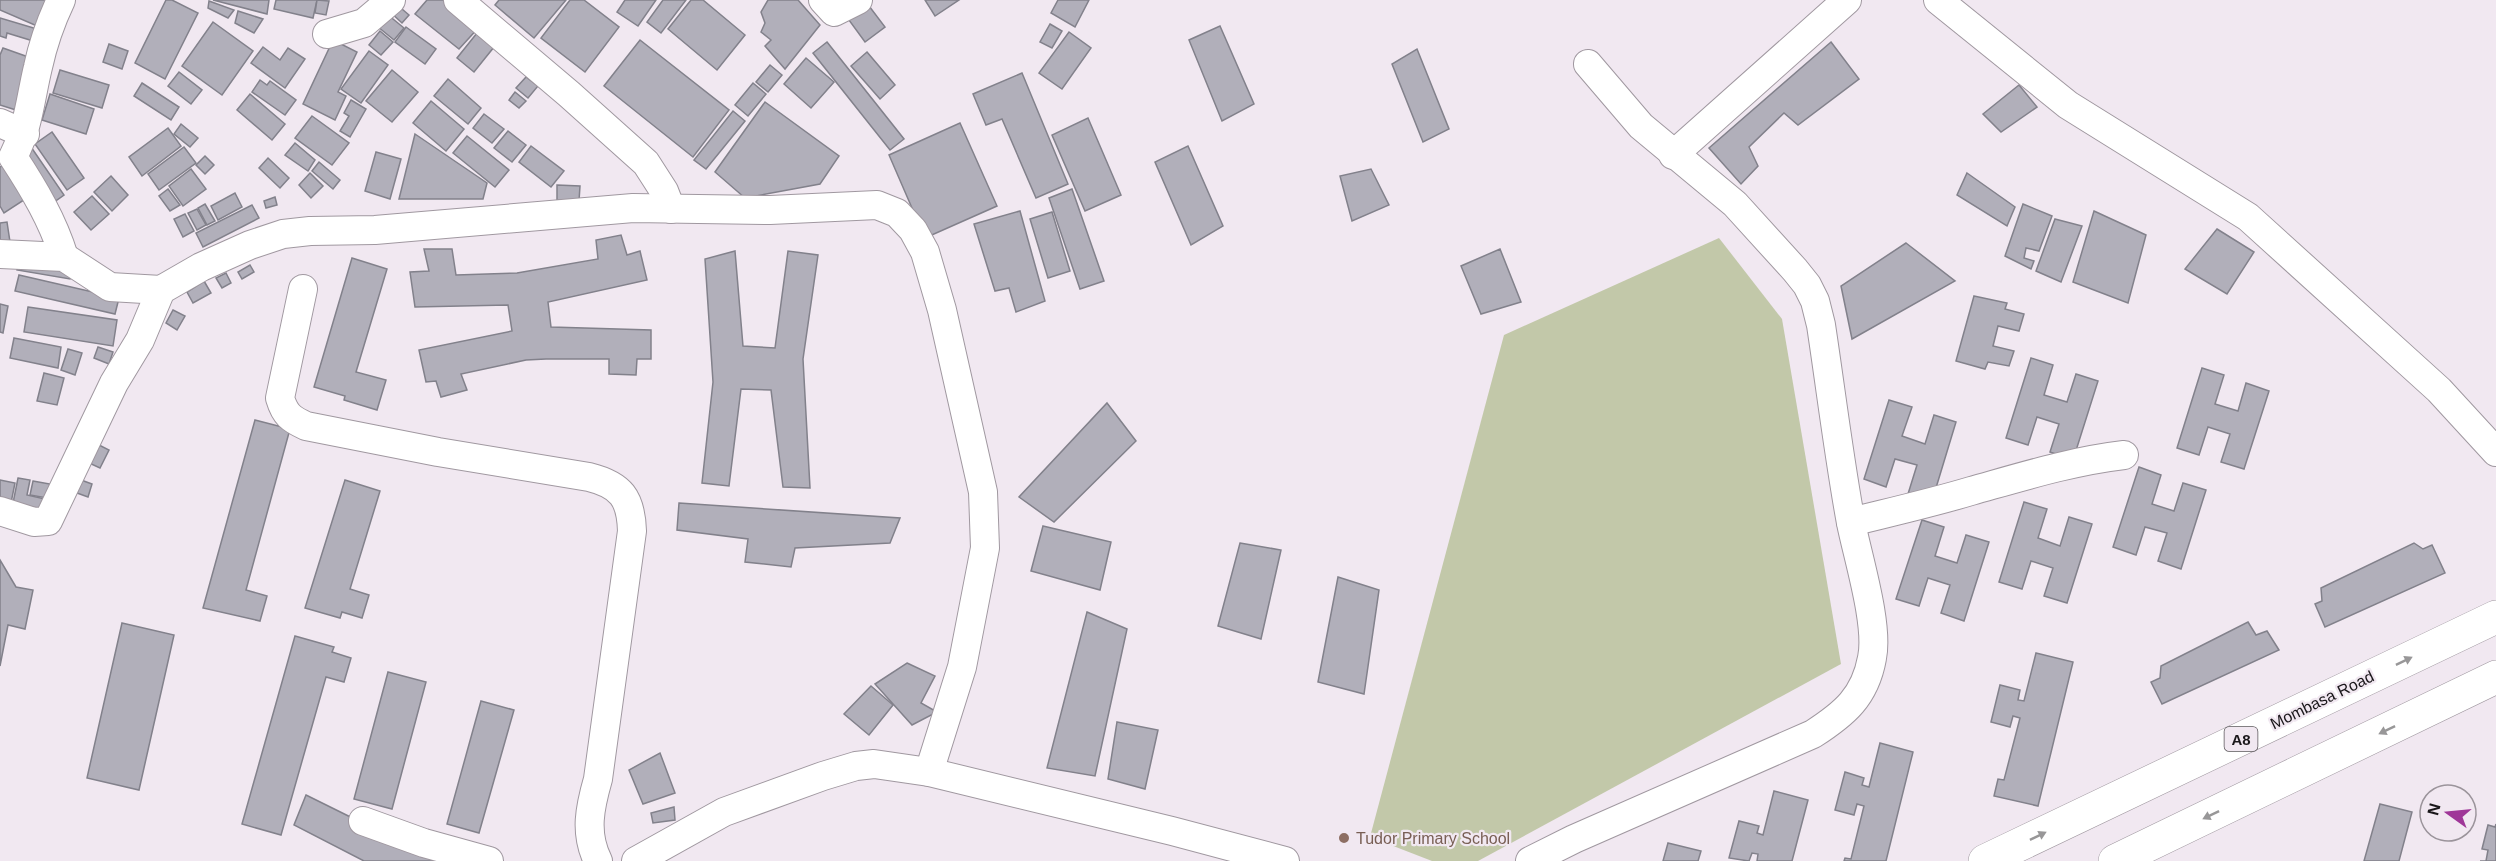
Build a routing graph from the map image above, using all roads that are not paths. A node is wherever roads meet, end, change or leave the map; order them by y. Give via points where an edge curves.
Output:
1 (61, 0) edge
2 (392, 0) edge
3 (458, 0) edge
4 (823, 0) edge
5 (858, 0) edge
6 (1847, 0) edge
7 (1938, 0) edge
8 (327, 34) dead end
9 (1588, 64) dead end
10 (9, 144) edge
11 (1673, 155) junction
12 (671, 209) junction
13 (0, 254) edge
14 (64, 257) junction
15 (303, 289) dead end
16 (161, 290) junction
17 (2496, 452) edge
18 (2124, 455) dead end
19 (0, 511) edge
20 (1851, 522) junction
21 (2496, 617) edge
22 (2496, 677) edge
23 (929, 772) junction
24 (363, 821) dead end
25 (489, 861) edge
26 (598, 861) edge
27 (636, 861) edge
28 (1285, 861) edge
29 (1530, 861) edge
30 (1985, 861) edge
31 (2115, 861) edge

1 - 10 street
2 - 8 street via 364,22
3 - 12 street via 646,164 664,190
4 - 5 street via 834,12
6 - 11 street
7 - 17 street via 2068,105 2248,217 2439,390
9 - 11 street via 1621,105
10 - 14 street via 42,204
11 - 20 street via 1735,204 1796,270 1811,293 1821,325
12 - 16 street via 633,208 283,234 201,267
12 - 23 street via 877,205 897,213 913,230 925,252 983,492 985,548 962,667
13 - 14 street
14 - 16 street via 110,287
15 - 26 street via 280,398 288,417 317,429 589,477 610,482 623,495 631,513 632,531 598,779 588,815
16 - 19 street via 140,340 114,383 48,521 34,522
18 - 20 street via 2032,474
20 - 29 street via 1871,621 1873,657 1861,692 1842,715 1813,734
30 -> 21 highway, Mombasa Road / A8
22 -> 31 highway
23 - 27 street via 874,764 845,769 724,813
23 - 28 street
24 - 25 street

